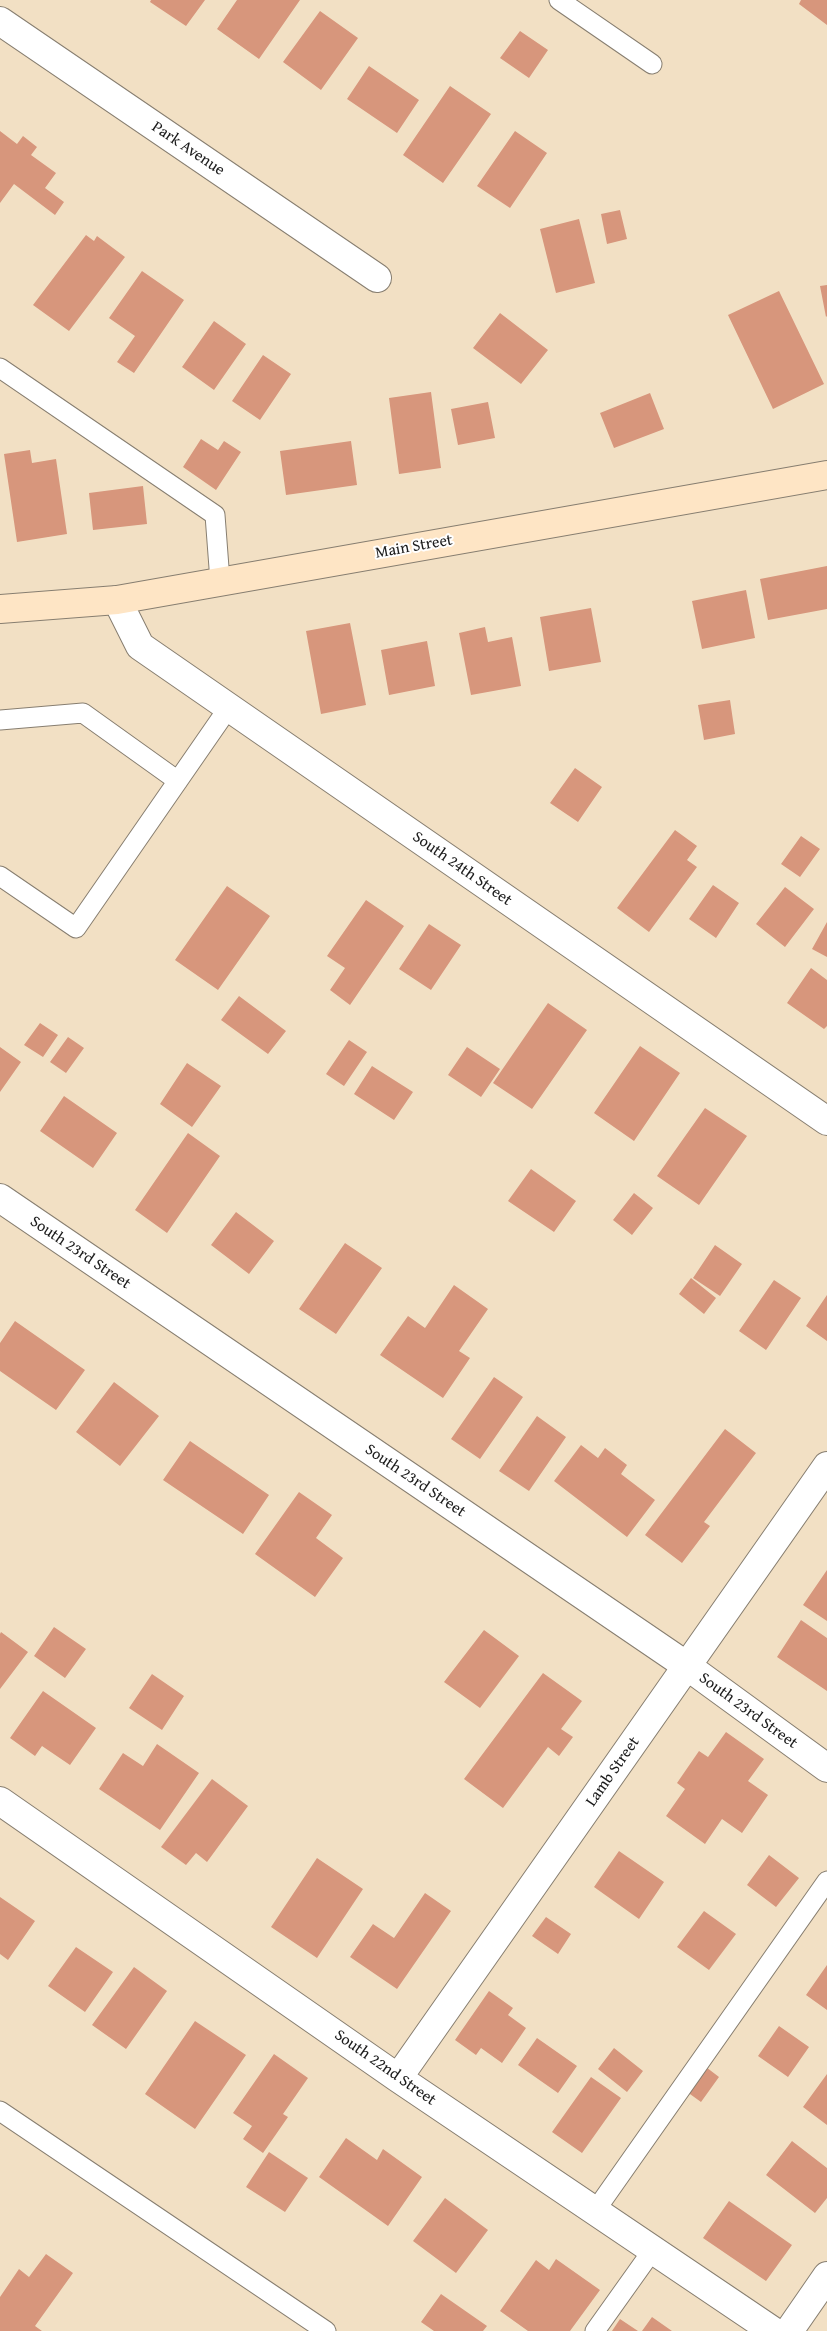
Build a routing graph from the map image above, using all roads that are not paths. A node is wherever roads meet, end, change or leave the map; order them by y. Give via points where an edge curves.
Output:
1 (558, 0) edge
2 (0, 21) edge
3 (652, 64) dead end
4 (377, 278) dead end
5 (0, 368) edge
6 (827, 475) edge
7 (220, 581) junction
8 (117, 600) junction
9 (0, 609) edge
10 (229, 707) junction
11 (0, 720) edge
12 (178, 781) junction
13 (0, 876) edge
14 (827, 1121) edge
15 (0, 1198) edge
16 (827, 1466) edge
17 (687, 1666) junction
18 (827, 1768) edge
19 (0, 1801) edge
20 (827, 1881) edge
21 (398, 2078) junction
22 (0, 2111) edge
23 (595, 2211) junction
24 (652, 2250) junction
25 (827, 2276) edge
26 (326, 2331) edge
27 (595, 2331) edge
28 (773, 2331) edge
29 (789, 2331) edge

1 - 3 lane
2 - 4 street, Park Avenue
5 - 7 lane via 215,515
6 - 7 main road, Main Street
7 - 8 main road, Main Street
8 - 9 main road, Main Street
8 - 10 street, South 24th Street via 140,646
10 - 12 lane
10 - 14 street, South 24th Street
11 - 12 lane via 83,713
12 - 13 lane via 76,928
15 - 17 street, South 23rd Street
16 - 17 street, Lamb Street
17 - 18 street, South 23rd Street
17 - 21 street, Lamb Street
19 - 21 street, South 22nd Street
20 - 23 lane
21 - 23 street, South 22nd Street
22 - 26 lane
23 - 24 street, South 22nd Street
24 - 27 lane
24 - 28 street, South 22nd Street
25 - 29 street

